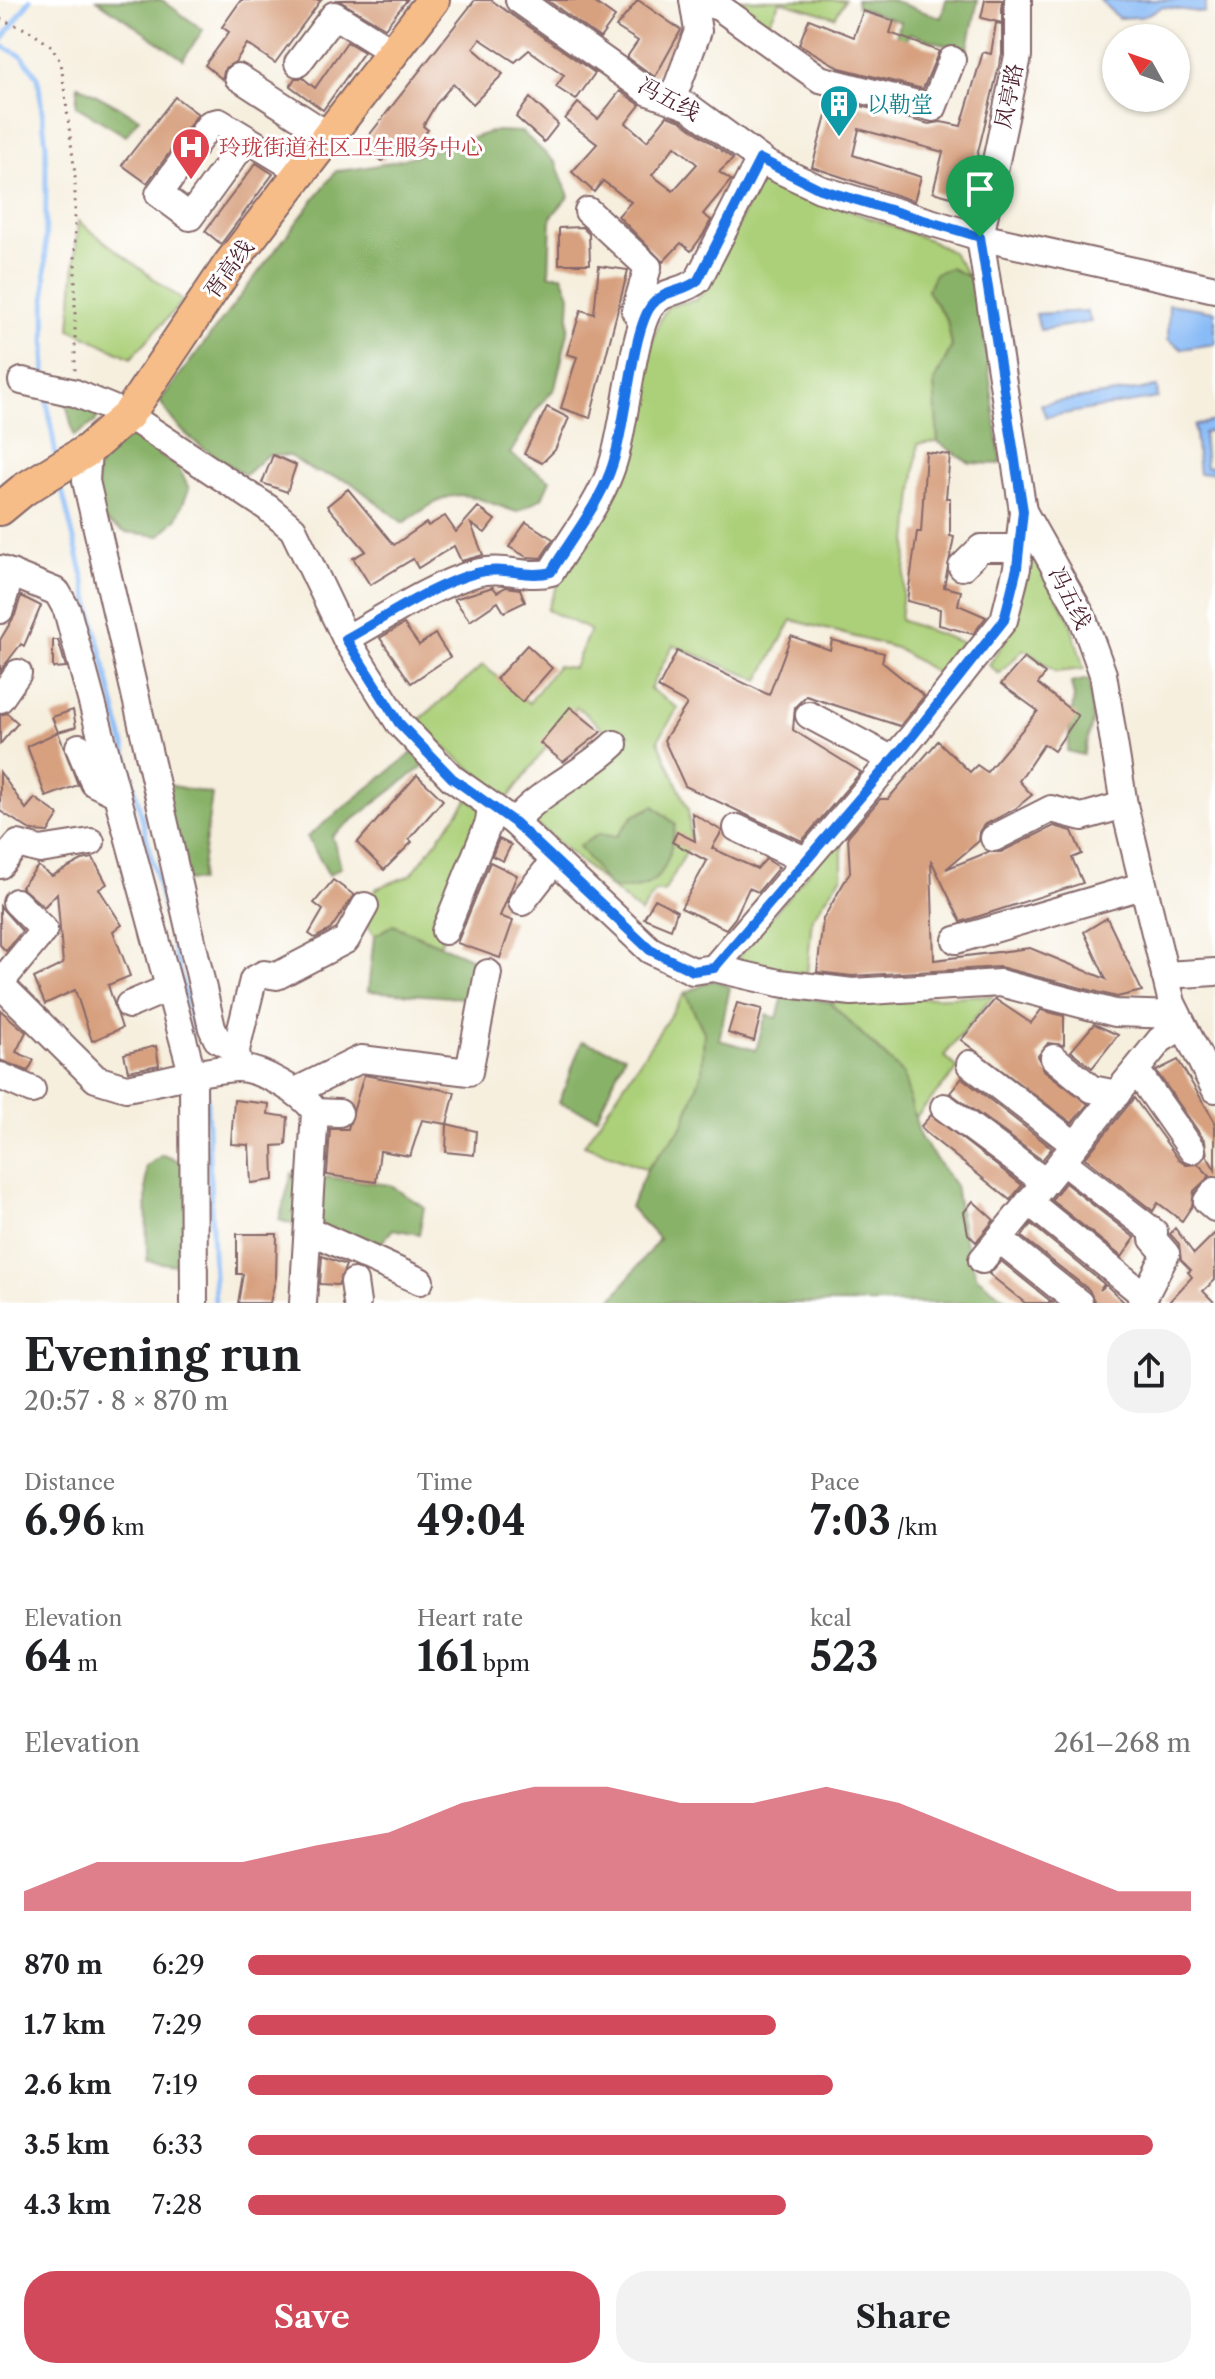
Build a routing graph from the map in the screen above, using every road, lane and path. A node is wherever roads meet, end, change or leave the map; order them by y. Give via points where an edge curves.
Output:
1 (433, 0) edge
2 (519, 0) edge
3 (695, 0) edge
4 (1018, 0) edge
5 (0, 19) edge
6 (393, 52) junction
7 (952, 60) dead end
8 (298, 63) dead end
9 (238, 77) dead end
10 (672, 100) junction
11 (329, 136) junction
12 (246, 140) dead end
13 (760, 159) junction
14 (302, 172) junction
15 (588, 211) dead end
16 (980, 237) junction
17 (1215, 289) edge
18 (643, 325) junction
19 (22, 381) dead end
20 (75, 393) junction
21 (128, 415) junction
22 (88, 450) junction
23 (11, 500) edge
24 (1023, 511) junction
25 (1019, 548) junction
26 (962, 567) dead end
27 (5, 571) edge
28 (0, 610) edge
29 (346, 639) junction
30 (18, 673) dead end
31 (0, 699) edge
32 (809, 715) dead end
33 (614, 744) dead end
34 (79, 747) dead end
35 (891, 759) junction
36 (117, 794) junction
37 (1124, 805) junction
38 (491, 806) junction
39 (514, 822) junction
40 (737, 828) dead end
41 (994, 838) dead end
42 (91, 842) dead end
43 (805, 860) junction
44 (554, 861) junction
45 (0, 865) edge
46 (1142, 886) junction
47 (16, 902) dead end
48 (522, 902) dead end
49 (365, 906) dead end
50 (445, 931) dead end
51 (956, 940) dead end
52 (714, 968) junction
53 (1215, 972) edge
54 (488, 973) dead end
55 (1165, 975) junction
56 (0, 983) edge
57 (169, 988) junction
58 (129, 1005) dead end
59 (1180, 1020) junction
60 (1054, 1058) dead end
61 (970, 1064) dead end
62 (221, 1067) junction
63 (1136, 1070) junction
64 (0, 1076) edge
65 (1215, 1089) edge
66 (32, 1090) dead end
67 (296, 1091) junction
68 (1117, 1094) junction
69 (944, 1107) dead end
70 (1192, 1150) dead end
71 (1069, 1153) junction
72 (1215, 1191) edge
73 (1037, 1192) junction
74 (1215, 1208) edge
75 (308, 1230) junction
76 (999, 1239) junction
77 (982, 1260) dead end
78 (420, 1281) dead end
79 (1143, 1299) edge
80 (194, 1303) edge
81 (303, 1303) edge
82 (1079, 1303) edge

1 - 6 main road, 胥高线
2 - 10 street, 冯五线 via 649,92
3 - 7 street via 719,7 820,79 933,108
3 - 10 street via 698,31
4 - 16 street, 凤亭路 via 1018,56
5 - 20 path via 51,46 61,63 75,174
6 - 8 street via 334,15
6 - 11 main road, 胥高线
9 - 11 street
10 - 13 street, 冯五线
11 - 14 main road, 胥高线
12 - 14 street
13 - 16 street, 冯五线 via 820,189
13 - 18 street via 698,280 667,292 651,307
14 - 21 main road, 胥高线 via 229,265
15 - 18 street via 648,267 635,311
16 - 17 street
16 - 24 street, 冯五线
18 - 29 street via 610,474 551,572 476,573
19 - 20 street
20 - 21 street
21 - 22 main road, 胥高线
21 - 29 street via 237,485 293,529
22 - 23 main road, 胥高线
22 - 62 street via 86,481
24 - 25 street
24 - 37 street, 冯五线 via 1082,616 1103,674
25 - 26 street via 981,548
25 - 35 street via 1004,620
27 - 28 street
27 - 36 street via 57,592 67,610
29 - 38 street via 399,723 452,778
30 - 31 street
32 - 35 street
33 - 39 street via 590,768 530,803
34 - 36 street via 94,783
35 - 43 street
36 - 57 street
37 - 41 street via 1082,817 1051,809
37 - 46 street, 冯五线
38 - 39 street
38 - 50 street
39 - 44 street
40 - 43 street
42 - 45 street via 40,850 18,844
43 - 52 street
44 - 48 street
44 - 52 street via 650,950 693,971
46 - 51 street
46 - 55 street, 冯五线
47 - 56 street via 44,930
49 - 62 street via 346,940 277,976 264,974 253,980
52 - 59 street via 852,992 1000,983 1115,1013
53 - 55 street
54 - 67 street via 469,1072 361,1059
55 - 59 street, 冯五线
56 - 62 street via 96,1079 111,1086 126,1088
57 - 58 street
57 - 62 street
59 - 63 street
59 - 65 street, 冯五线
60 - 68 street via 1092,1089
61 - 71 street
62 - 67 street
62 - 80 street
63 - 68 street
63 - 70 street
64 - 66 street
67 - 75 street via 327,1113
68 - 71 street
69 - 73 street
71 - 73 street
71 - 79 street via 1154,1232 1153,1239 1166,1254
72 - 74 street via 1207,1201
73 - 76 street
73 - 79 street
75 - 78 street
75 - 81 street
76 - 77 street
76 - 82 street

